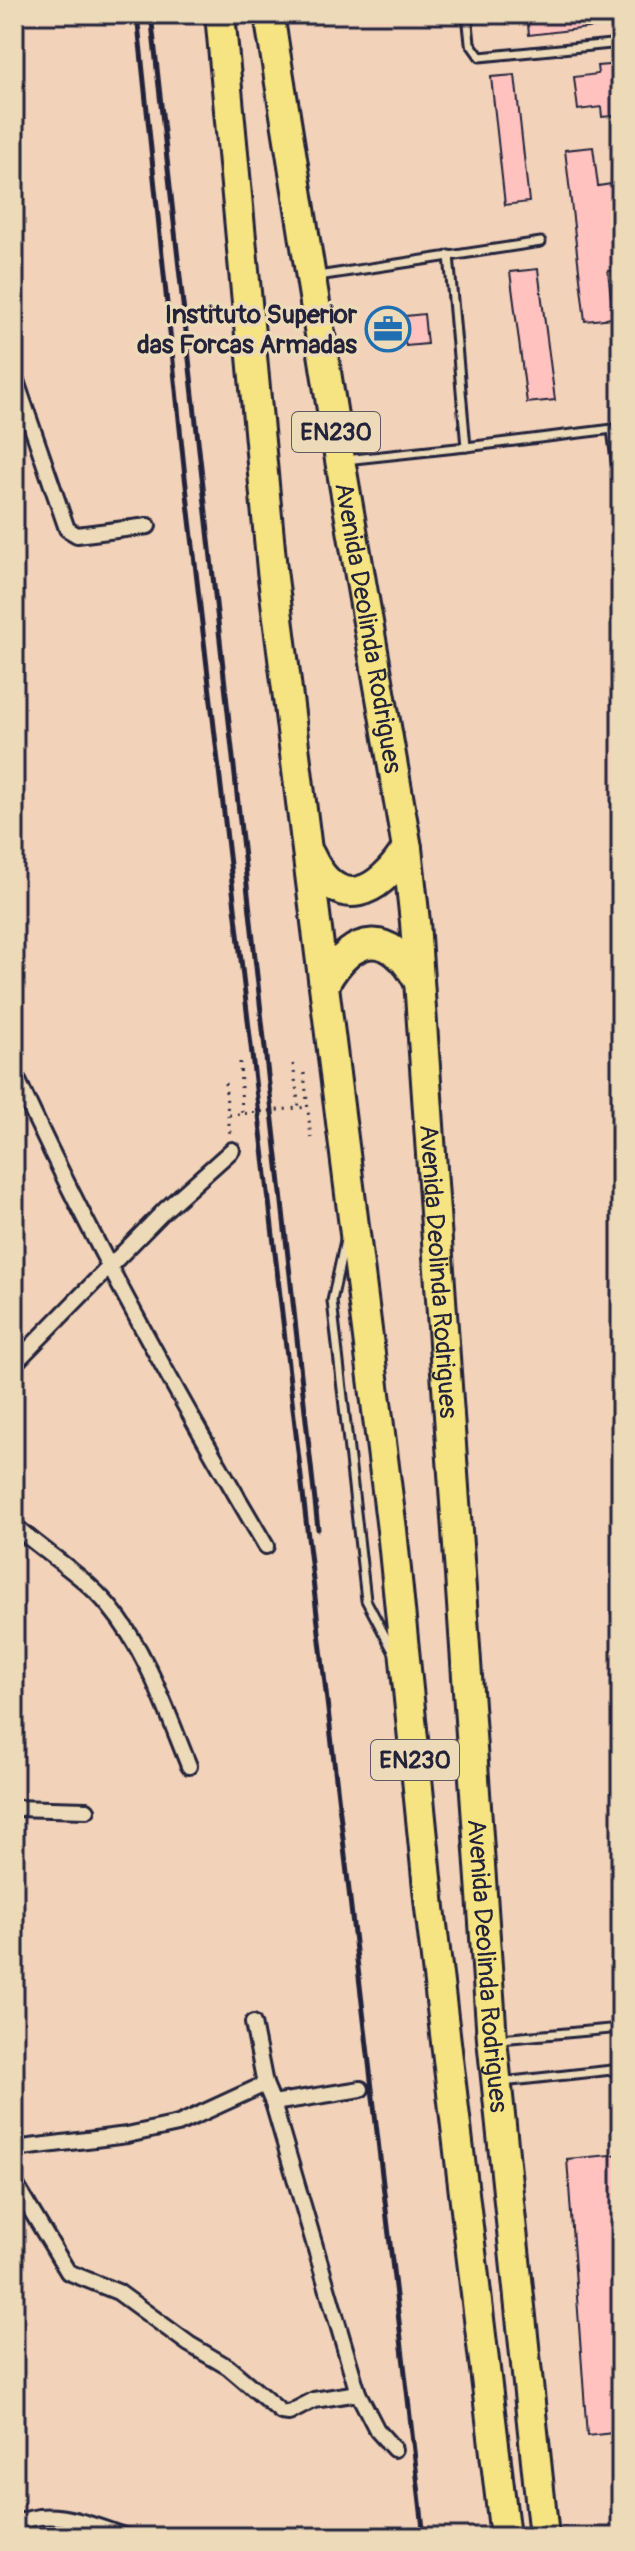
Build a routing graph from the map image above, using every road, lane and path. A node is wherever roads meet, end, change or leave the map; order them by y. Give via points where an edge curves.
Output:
1 (220, 14) edge
2 (269, 14) edge
3 (467, 14) edge
4 (621, 43) edge
5 (541, 242) dead end
6 (449, 255) junction
7 (312, 276) junction
8 (14, 375) edge
9 (621, 428) edge
10 (612, 429) junction
11 (466, 447) junction
12 (340, 460) junction
13 (621, 501) edge
14 (148, 526) dead end
15 (304, 843) junction
16 (407, 848) junction
17 (325, 983) junction
18 (421, 987) junction
19 (240, 1062) dead end
20 (293, 1064) dead end
21 (14, 1072) edge
22 (304, 1073) dead end
23 (225, 1083) dead end
24 (308, 1107) junction
25 (299, 1108) junction
26 (242, 1114) junction
27 (229, 1115) junction
28 (311, 1138) dead end
29 (232, 1150) joint
30 (110, 1266) junction
31 (14, 1364) edge
32 (14, 1525) edge
33 (266, 1546) dead end
34 (189, 1766) dead end
35 (14, 1808) edge
36 (87, 1810) dead end
37 (253, 2023) dead end
38 (621, 2028) edge
39 (492, 2039) junction
40 (621, 2069) edge
41 (496, 2083) junction
42 (265, 2084) junction
43 (361, 2089) dead end
44 (273, 2103) junction
45 (14, 2149) edge
46 (14, 2182) edge
47 (358, 2393) junction
48 (394, 2449) dead end
49 (14, 2525) edge
50 (127, 2537) edge
51 (505, 2537) edge
52 (544, 2537) edge

1 - 15 highway, Avenida Deolinda Rodrigues / EN230 via 272,570
2 - 7 highway, Avenida Deolinda Rodrigues / EN230
3 - 4 lane via 470,43 480,57
5 - 6 lane
6 - 7 lane
6 - 11 lane
7 - 12 highway, Avenida Deolinda Rodrigues / EN230
8 - 14 street via 67,529 77,535
9 - 10 lane
10 - 11 lane
10 - 13 lane
11 - 12 lane
12 - 16 highway, Avenida Deolinda Rodrigues / EN230
15 - 16 highway via 329,883 357,893 385,880
15 - 17 highway, Avenida Deolinda Rodrigues / EN230
16 - 18 highway, Avenida Deolinda Rodrigues / EN230
17 - 18 highway via 345,954 374,944 401,953
17 - 51 highway, Avenida Deolinda Rodrigues / EN230
18 - 39 highway, Avenida Deolinda Rodrigues / EN230
19 - 26 path
20 - 25 path
21 - 30 street
22 - 24 path
23 - 27 path
24 - 25 path, bridge
24 - 28 path
25 - 26 path, bridge
26 - 27 path, bridge
27 - 29 path
29 - 30 street
30 - 31 street
30 - 33 street
32 - 34 street via 84,1580 128,1632
35 - 36 street
37 - 42 street
38 - 39 lane
39 - 41 highway, Avenida Deolinda Rodrigues / EN230
40 - 41 lane
41 - 52 highway, Avenida Deolinda Rodrigues / EN230
42 - 44 street
42 - 45 street via 178,2124
43 - 44 street
44 - 47 street
46 - 47 street via 68,2272 118,2292 228,2367 281,2412
47 - 48 street via 377,2430
49 - 50 street via 29,2517 54,2515

